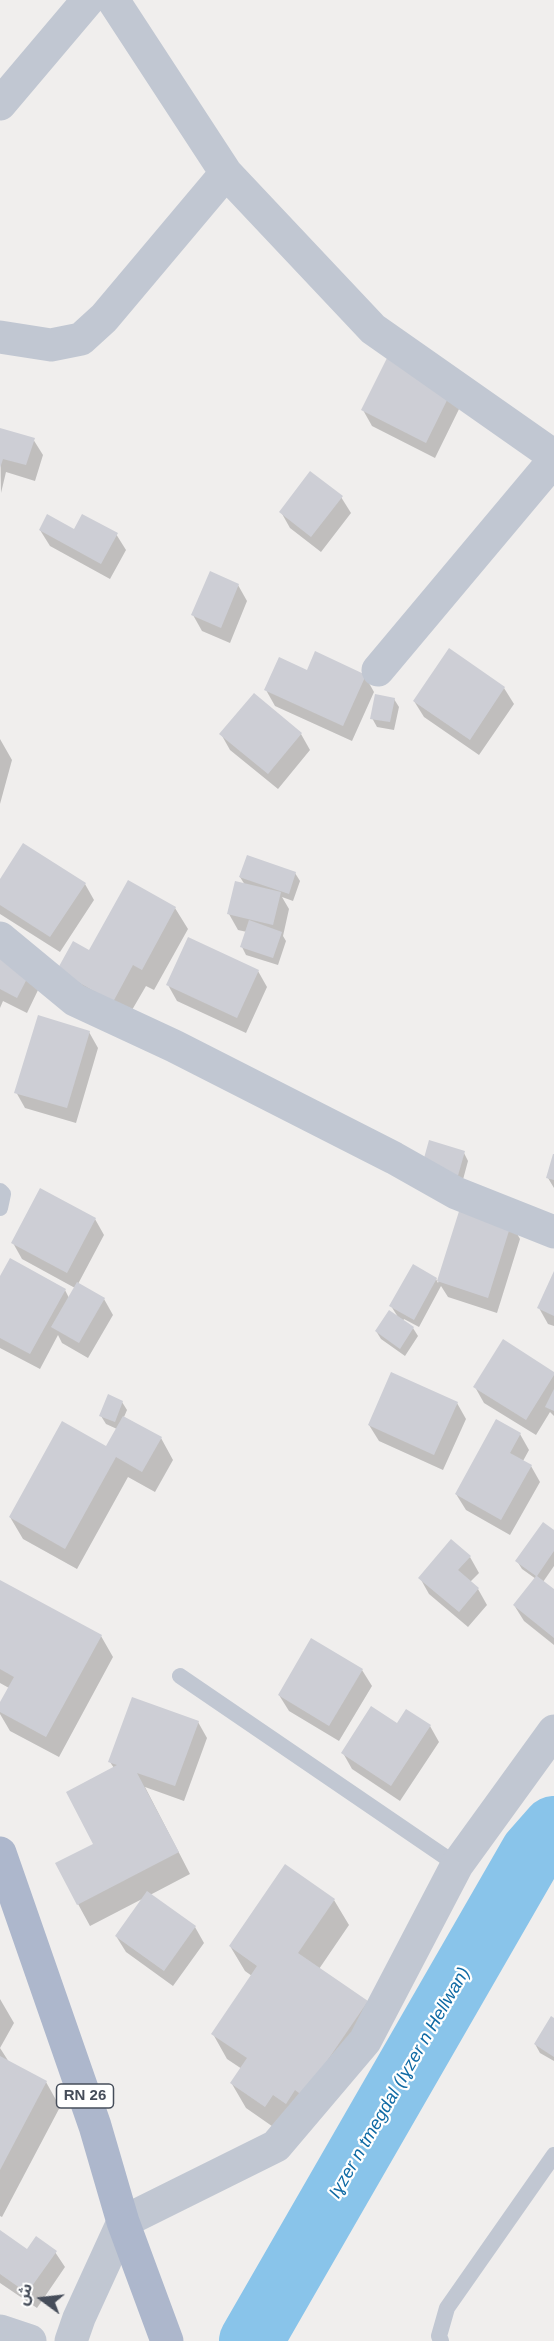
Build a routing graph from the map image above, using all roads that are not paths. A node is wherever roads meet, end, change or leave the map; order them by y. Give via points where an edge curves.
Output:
1 (88, 0) edge
2 (113, 0) edge
3 (0, 104) edge
4 (226, 173) junction
5 (0, 337) edge
6 (554, 458) edge
7 (378, 670) dead end
8 (0, 938) edge
9 (0, 1191) edge
10 (0, 1208) edge
11 (554, 1232) edge
12 (180, 1676) dead end
13 (554, 1731) edge
14 (0, 1852) edge
15 (458, 1865) junction
16 (554, 2155) edge
17 (123, 2222) junction
18 (0, 2331) edge
19 (30, 2341) edge
20 (71, 2341) edge
21 (167, 2341) edge
22 (441, 2341) edge

1 - 3 street
2 - 4 street
4 - 5 street via 104,318 81,339 51,345
4 - 6 street via 373,329
6 - 7 street
8 - 11 street via 75,1000 185,1051 456,1193
9 - 10 lane
12 - 15 lane
13 - 15 street
14 - 17 main road, RN 26 via 95,2126
15 - 17 street via 365,2041 276,2146
16 - 22 lane via 447,2308
17 - 20 street
17 - 21 main road, RN 26
18 - 19 street

